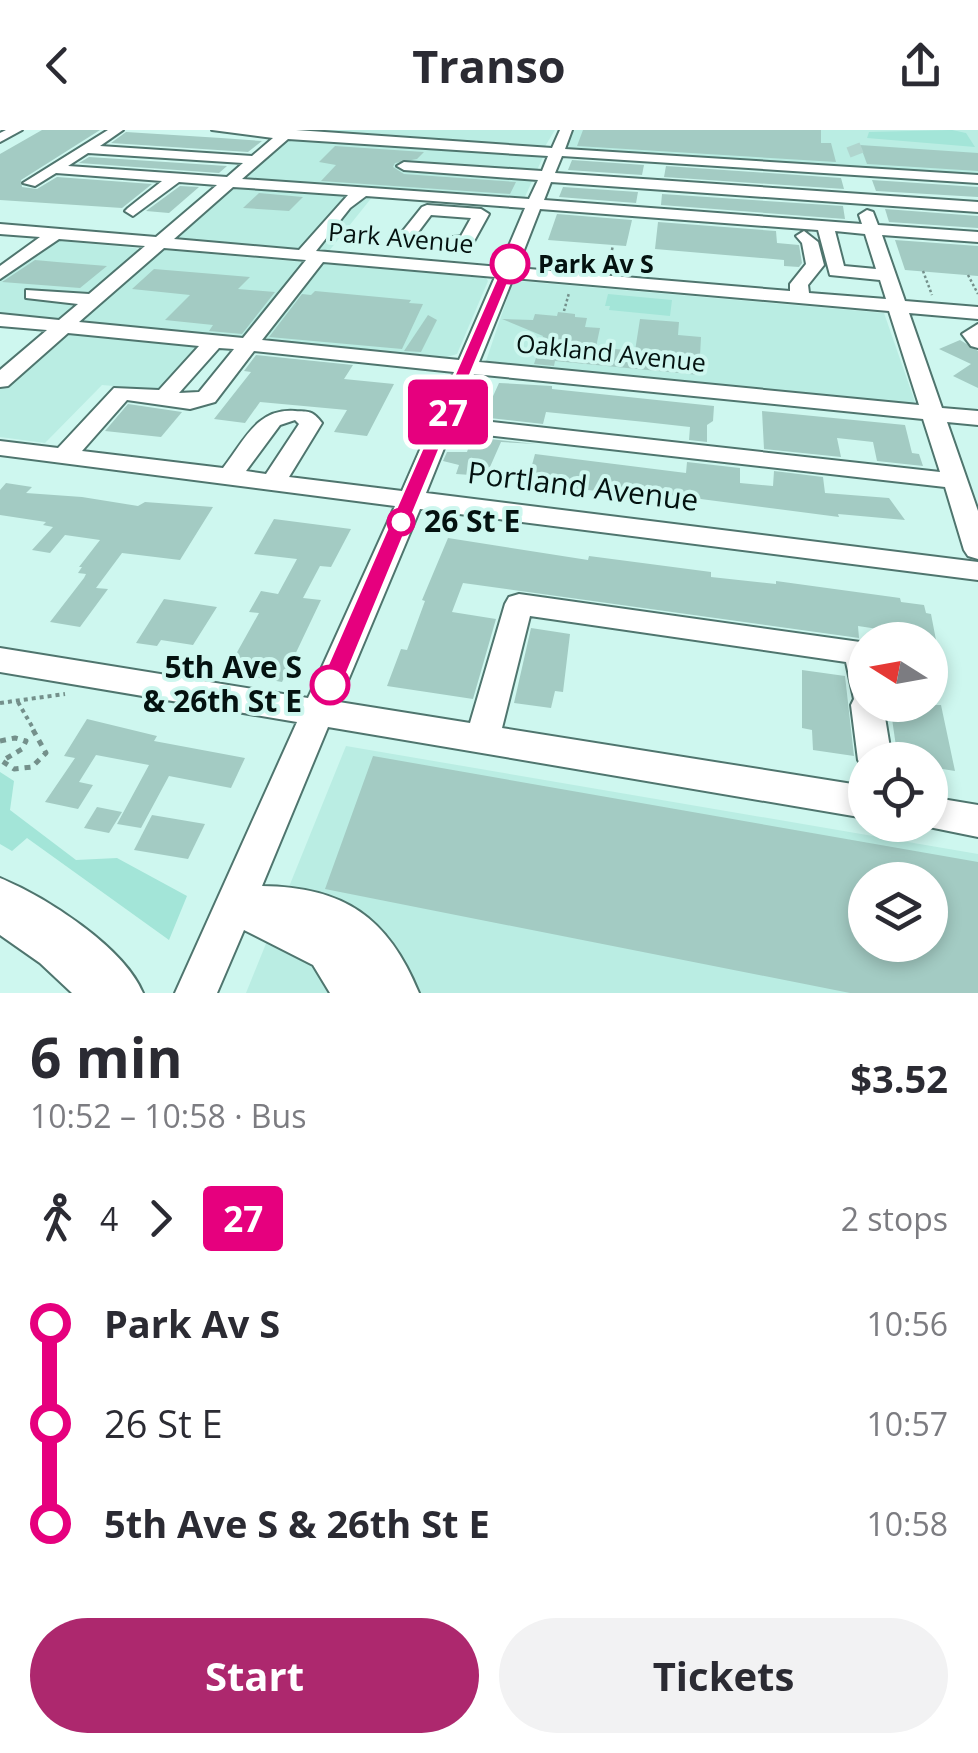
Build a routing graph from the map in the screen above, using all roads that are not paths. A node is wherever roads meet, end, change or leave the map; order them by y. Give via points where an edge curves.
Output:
1 (116, 130) edge
2 (218, 130) edge
3 (500, 130) edge
4 (566, 130) edge
5 (289, 132) edge
6 (641, 136) dead end
7 (399, 142) junction
8 (454, 146) junction
9 (87, 148) junction
10 (490, 148) junction
11 (556, 152) junction
12 (855, 154) junction
13 (200, 156) junction
14 (634, 157) junction
15 (258, 160) junction
16 (404, 166) dead end
17 (54, 169) junction
18 (175, 177) junction
19 (546, 177) junction
20 (978, 179) edge
21 (232, 182) junction
22 (30, 183) dead end
23 (362, 192) junction
24 (862, 199) junction
25 (534, 204) junction
26 (978, 207) edge
27 (133, 211) dead end
28 (803, 224) junction
29 (825, 226) junction
30 (872, 228) junction
31 (0, 229) edge
32 (57, 234) junction
33 (978, 236) edge
34 (161, 242) junction
35 (422, 244) dead end
36 (318, 256) junction
37 (410, 264) junction
38 (506, 272) junction
39 (0, 274) edge
40 (887, 275) junction
41 (306, 293) dead end
42 (32, 294) dead end
43 (800, 298) junction
44 (94, 300) junction
45 (897, 306) junction
46 (977, 319) edge
47 (0, 320) edge
48 (64, 326) junction
49 (189, 338) junction
50 (215, 340) junction
51 (978, 342) edge
52 (252, 344) junction
53 (168, 359) dead end
54 (468, 364) junction
55 (0, 381) edge
56 (164, 397) junction
57 (934, 413) junction
58 (978, 418) edge
59 (443, 423) junction
60 (0, 448) edge
61 (64, 456) junction
62 (230, 476) junction
63 (955, 480) junction
64 (274, 482) junction
65 (411, 498) junction
66 (978, 550) edge
67 (978, 570) edge
68 (848, 651) edge
69 (0, 660) edge
70 (320, 710) junction
71 (483, 737) junction
72 (848, 799) edge
73 (948, 815) edge
74 (978, 821) edge
75 (0, 904) edge
76 (235, 905) junction
77 (200, 983) edge
78 (114, 993) edge
79 (354, 993) edge
80 (398, 993) edge

1 - 9 street
2 - 5 street
3 - 10 street
4 - 11 street
5 - 7 street
5 - 15 street
6 - 14 street
7 - 8 street via 408,155 427,158
7 - 8 street via 447,131 458,136
8 - 10 street
9 - 13 street
9 - 17 street
10 - 11 street
11 - 14 street
11 - 19 street
12 - 14 street
12 - 20 street
12 - 24 street
13 - 15 street
13 - 18 street
15 - 21 street
16 - 19 street
17 - 18 street
17 - 22 street
18 - 21 street
18 - 27 street
19 - 24 street
19 - 25 street
21 - 23 street
21 - 34 street
23 - 25 street
23 - 36 street via 345,205
24 - 26 street
24 - 30 street
25 - 28 street
25 - 38 street
28 - 29 street
28 - 43 street via 815,265 798,284
29 - 30 street
29 - 40 street via 836,271
30 - 33 street
30 - 40 street
31 - 32 street, Park Avenue
32 - 34 street, Park Avenue
32 - 39 street
34 - 36 street, Park Avenue
34 - 44 street
35 - 37 street
36 - 37 street, Park Avenue
36 - 41 street via 321,279
36 - 52 street
37 - 38 street, Park Avenue
38 - 43 street, Park Avenue
38 - 54 street
40 - 45 street
42 - 44 street
43 - 45 street, Park Avenue
44 - 48 street
45 - 46 street, Park Avenue
45 - 57 street
46 - 51 street via 972,337
47 - 48 street, Oakland Avenue
48 - 49 street, Oakland Avenue
48 - 55 street
49 - 50 street, Oakland Avenue
49 - 53 street
50 - 52 street, Oakland Avenue
50 - 56 street
52 - 54 street, Oakland Avenue
52 - 56 street via 201,401
54 - 57 street, Oakland Avenue
54 - 59 street
56 - 61 street via 122,393
57 - 58 street, Oakland Avenue
57 - 63 street
59 - 63 street
59 - 65 street
60 - 61 street, Portland Avenue
61 - 62 street, Portland Avenue
62 - 64 street, Portland Avenue
62 - 64 street via 272,420 296,415 311,423
63 - 66 street
64 - 65 street, Portland Avenue
65 - 67 street, Portland Avenue
65 - 70 street
68 - 71 street via 519,604
69 - 70 street
70 - 71 street
70 - 76 street
71 - 72 street
73 - 74 street
75 - 78 highway via 60,944
76 - 77 street
76 - 79 street via 327,952
76 - 80 street via 321,908 379,952

